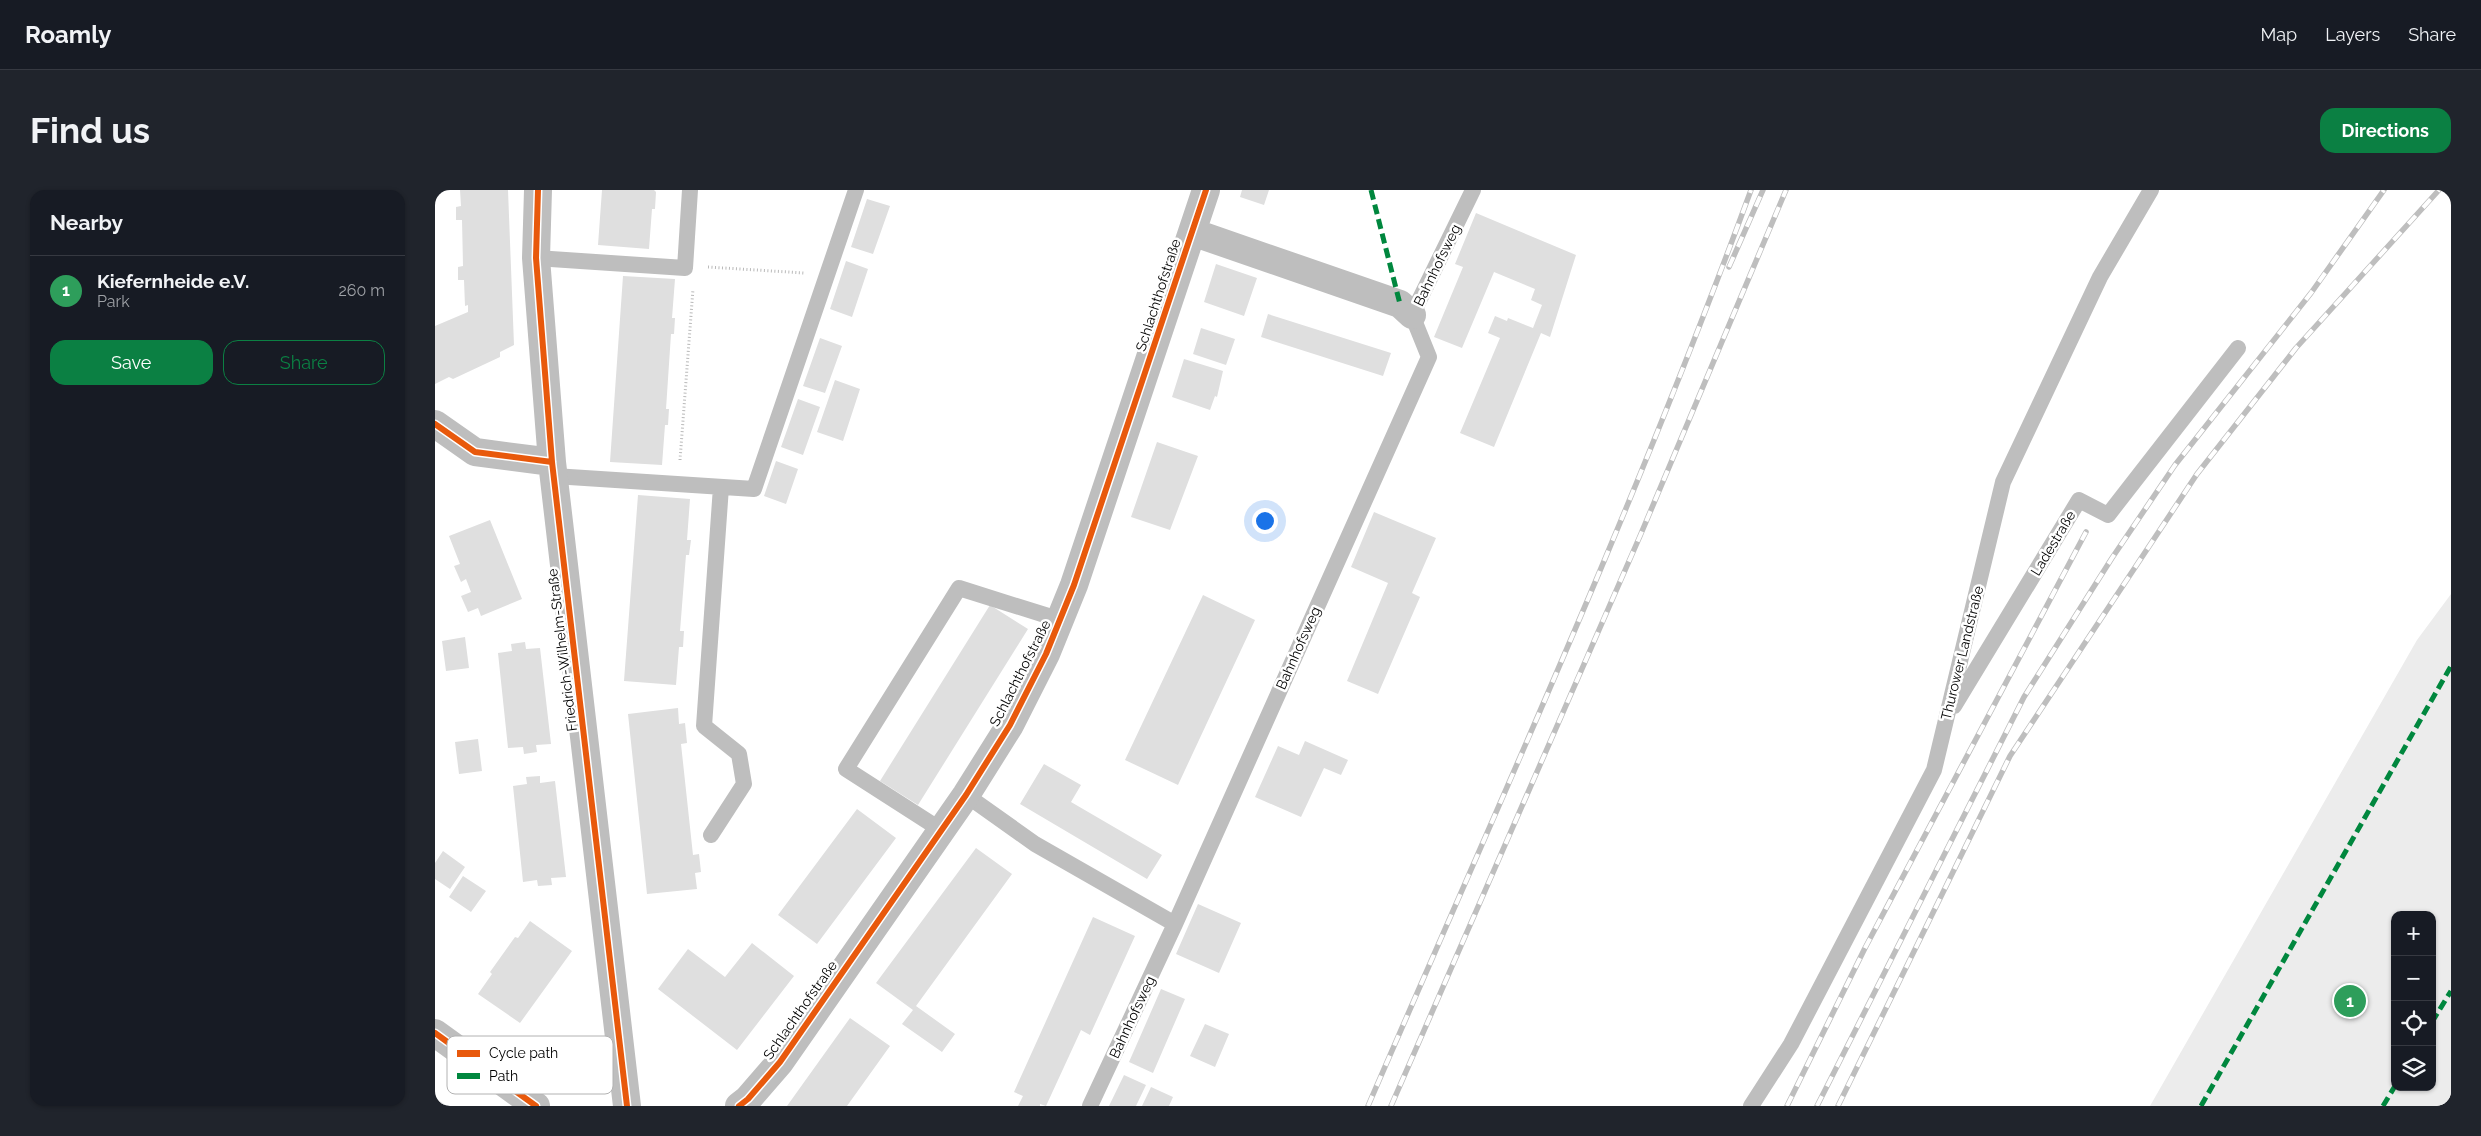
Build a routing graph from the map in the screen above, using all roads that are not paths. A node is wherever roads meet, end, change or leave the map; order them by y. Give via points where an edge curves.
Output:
1 (538, 190) edge
2 (690, 190) edge
3 (856, 190) edge
4 (1206, 190) edge
5 (1473, 190) edge
6 (2151, 190) edge
7 (1192, 232) junction
8 (536, 258) junction
9 (1412, 315) junction
10 (2239, 348) dead end
11 (435, 424) edge
12 (553, 469) junction
13 (721, 487) junction
14 (1061, 620) junction
15 (1946, 719) junction
16 (966, 795) junction
17 (941, 830) junction
18 (711, 835) dead end
19 (1175, 924) junction
20 (435, 1033) edge
21 (447, 1042) edge
22 (519, 1094) edge
23 (536, 1106) edge
24 (627, 1106) edge
25 (739, 1106) edge
26 (1090, 1106) edge
27 (1751, 1106) edge

1 - 8 street, Friedrich-Wilhelm-Straße
2 - 8 lane via 689,267
3 - 13 lane via 754,489
4 - 7 street, Schlachthofstraße
5 - 9 lane, Bahnhofsweg
6 - 15 lane, Thurower Landstraße via 2100,277 2003,482
7 - 9 street via 1400,304
7 - 14 street, Schlachthofstraße
8 - 12 street, Friedrich-Wilhelm-Straße
9 - 19 lane, Bahnhofsweg via 1429,357
10 - 15 lane, Ladestraße via 2108,515 2079,500
11 - 12 street via 475,452
12 - 13 lane
12 - 24 street, Friedrich-Wilhelm-Straße
13 - 18 lane via 704,726 739,754 744,784
14 - 16 street, Schlachthofstraße via 1010,725
14 - 17 lane via 959,588 846,769
15 - 27 lane, Thurower Landstraße via 1934,770 1791,1044
16 - 17 street, Schlachthofstraße
16 - 19 lane via 1035,844
17 - 25 street, Schlachthofstraße via 780,1062
19 - 26 lane, Bahnhofsweg
20 - 21 street
22 - 23 street

